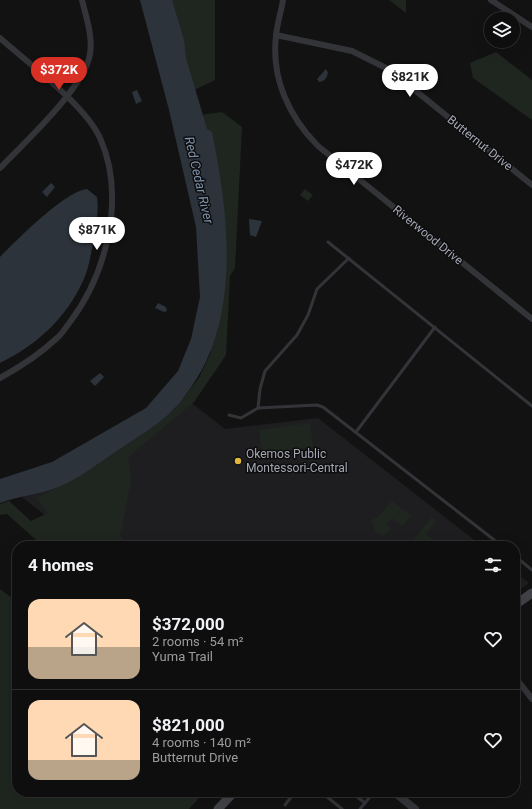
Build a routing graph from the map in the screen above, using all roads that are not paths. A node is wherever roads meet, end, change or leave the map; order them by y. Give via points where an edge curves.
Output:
1 (82, 0) edge
2 (283, 0) edge
3 (491, 0) edge
4 (532, 27) edge
5 (276, 36) junction
6 (0, 38) edge
7 (67, 96) junction
8 (0, 168) edge
9 (532, 185) edge
10 (328, 242) dead end
11 (349, 258) junction
12 (532, 319) edge
13 (435, 327) junction
14 (0, 378) edge
15 (532, 406) edge
16 (258, 408) junction
17 (229, 415) dead end
18 (356, 432) junction
19 (496, 541) edge
20 (520, 560) edge
21 (532, 570) edge
22 (532, 593) edge
23 (520, 601) edge
24 (520, 683) edge
25 (532, 699) edge
26 (229, 797) edge
27 (291, 797) edge
28 (327, 797) edge
29 (357, 797) edge
30 (370, 797) edge
31 (400, 797) edge
32 (365, 803) junction
33 (285, 805) dead end
34 (218, 809) edge
35 (342, 809) edge
36 (360, 809) edge
37 (415, 809) edge

1 - 7 street via 89,32 90,55 81,76
2 - 5 street, Riverwood Drive
3 - 4 street
5 - 9 street, Butternut Drive via 352,51 390,70
5 - 12 street, Riverwood Drive via 276,68 281,90 293,115 310,138
6 - 7 street
7 - 8 street
7 - 14 street via 87,118 100,138 109,165 112,199 106,252 92,288 58,338
10 - 11 lane
11 - 13 lane
11 - 16 lane via 317,289 308,315 297,335 265,371
13 - 15 lane
13 - 18 lane
16 - 17 lane via 241,418
16 - 18 lane via 320,406
18 - 19 lane
20 - 21 lane
22 - 23 main road
24 - 25 street
26 - 34 main road
27 - 33 lane
28 - 35 lane
29 - 32 lane
30 - 32 lane
31 - 37 street
32 - 36 lane

